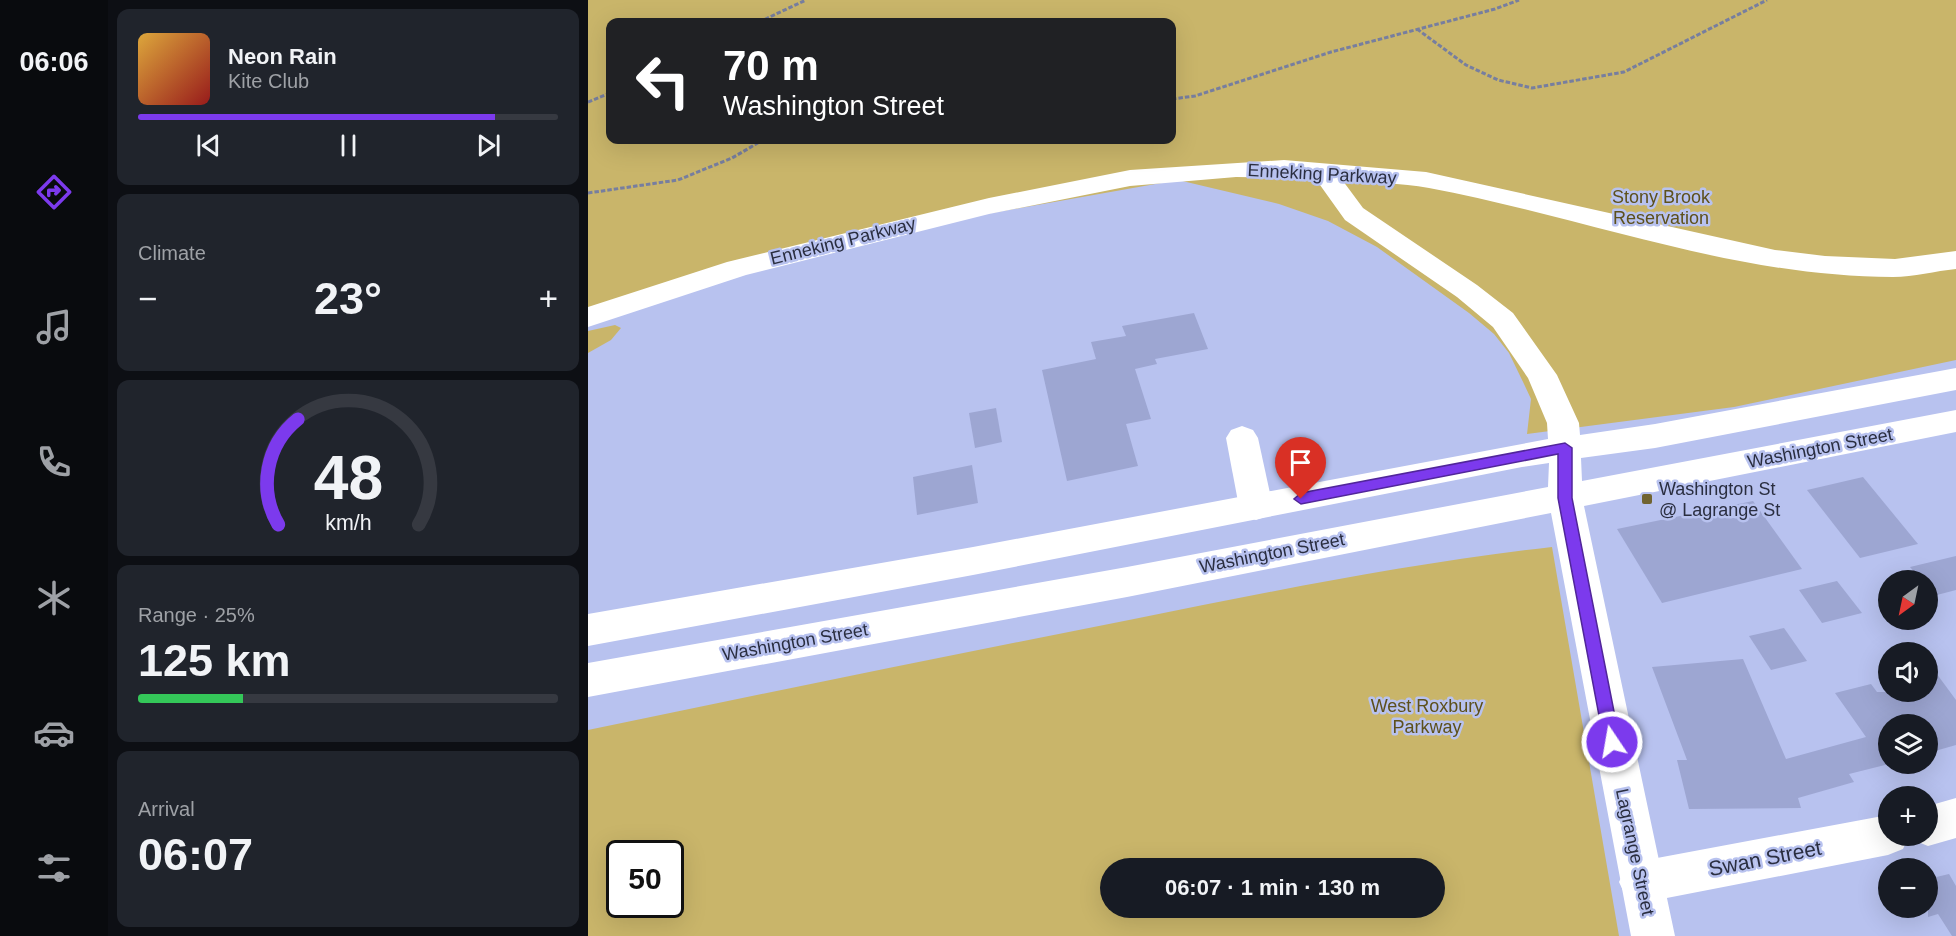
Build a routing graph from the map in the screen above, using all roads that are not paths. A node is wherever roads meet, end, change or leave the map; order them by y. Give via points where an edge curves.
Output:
1 (1323, 172) junction
2 (1956, 260) edge
3 (588, 317) edge
4 (1956, 379) edge
5 (1956, 421) edge
6 (1242, 438) dead end
7 (1565, 448) junction
8 (1565, 498) junction
9 (1256, 507) junction
10 (588, 630) edge
11 (588, 680) edge
12 (1956, 818) edge
13 (1938, 823) edge
14 (1878, 837) edge
15 (1641, 882) junction
16 (1653, 936) edge

1 - 2 main road, Enneking Parkway via 1426,180 1775,259 1895,268
1 - 3 main road, Enneking Parkway via 1236,169 1131,178 1065,191 737,268
1 - 7 main road, Lagrange Street via 1354,214 1503,320 1542,375 1563,423
4 - 7 main road via 1654,436
5 - 8 main road, Washington Street
6 - 9 main road
7 - 8 main road, Lagrange Street
7 - 9 main road
8 - 11 main road, Washington Street
8 - 15 main road, Lagrange Street
9 - 10 main road
12 - 13 main road
14 - 15 main road, Swan Street
15 - 16 main road, Lagrange Street

